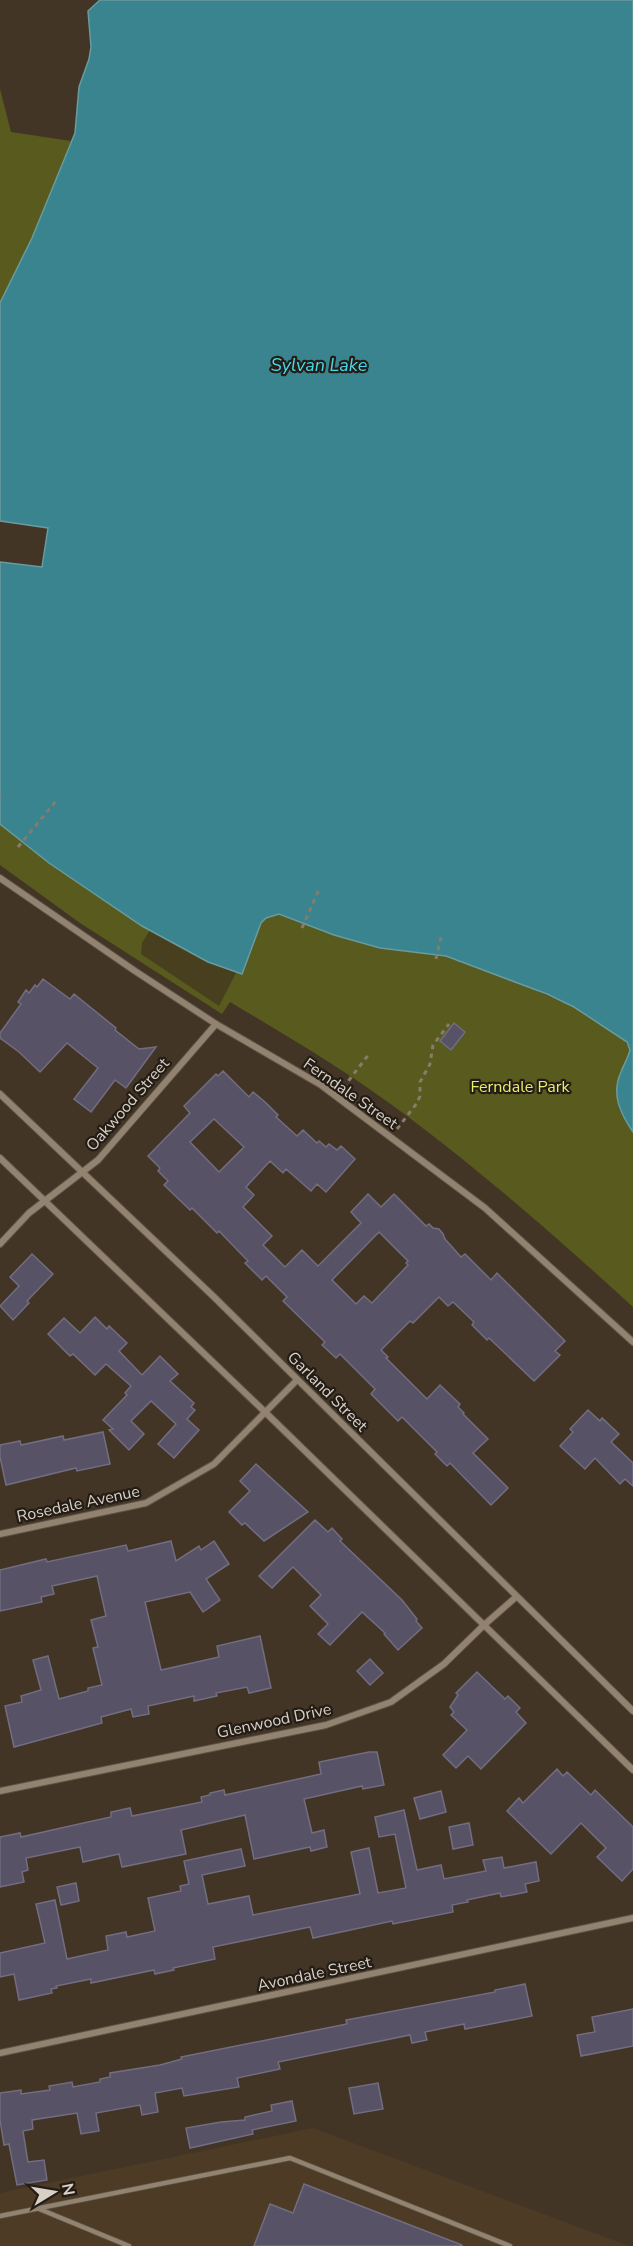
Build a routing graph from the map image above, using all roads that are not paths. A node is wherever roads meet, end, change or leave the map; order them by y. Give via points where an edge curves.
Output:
1 (0, 878) edge
2 (216, 1024) junction
3 (0, 1094) edge
4 (0, 1158) edge
5 (82, 1172) junction
6 (45, 1200) junction
7 (0, 1244) edge
8 (633, 1342) edge
9 (297, 1380) junction
10 (265, 1412) junction
11 (0, 1534) edge
12 (516, 1597) junction
13 (484, 1625) junction
14 (633, 1711) edge
15 (633, 1770) edge
16 (0, 1791) edge
17 (633, 1918) edge
18 (0, 2053) edge
19 (37, 2208) junction
20 (0, 2216) edge
21 (129, 2246) edge
22 (510, 2246) edge

1 - 2 street, Ferndale Street
2 - 5 street, Oakwood Street via 98,1160
2 - 8 street, Ferndale Street via 321,1085 485,1208
3 - 5 street, Garland Street
4 - 6 street
5 - 6 street, Oakwood Street
5 - 9 street, Garland Street
6 - 7 street, Oakwood Street
6 - 10 street
9 - 10 street, Rosedale Avenue
9 - 12 street, Garland Street
10 - 11 street, Rosedale Avenue via 214,1464 146,1503
10 - 13 street
12 - 13 street, Glenwood Drive
12 - 14 street, Garland Street
13 - 15 street
13 - 16 street, Glenwood Drive via 444,1664 391,1702 326,1725
17 - 18 street, Avondale Street
19 - 20 lane
19 - 21 lane
19 - 22 lane via 290,2158

